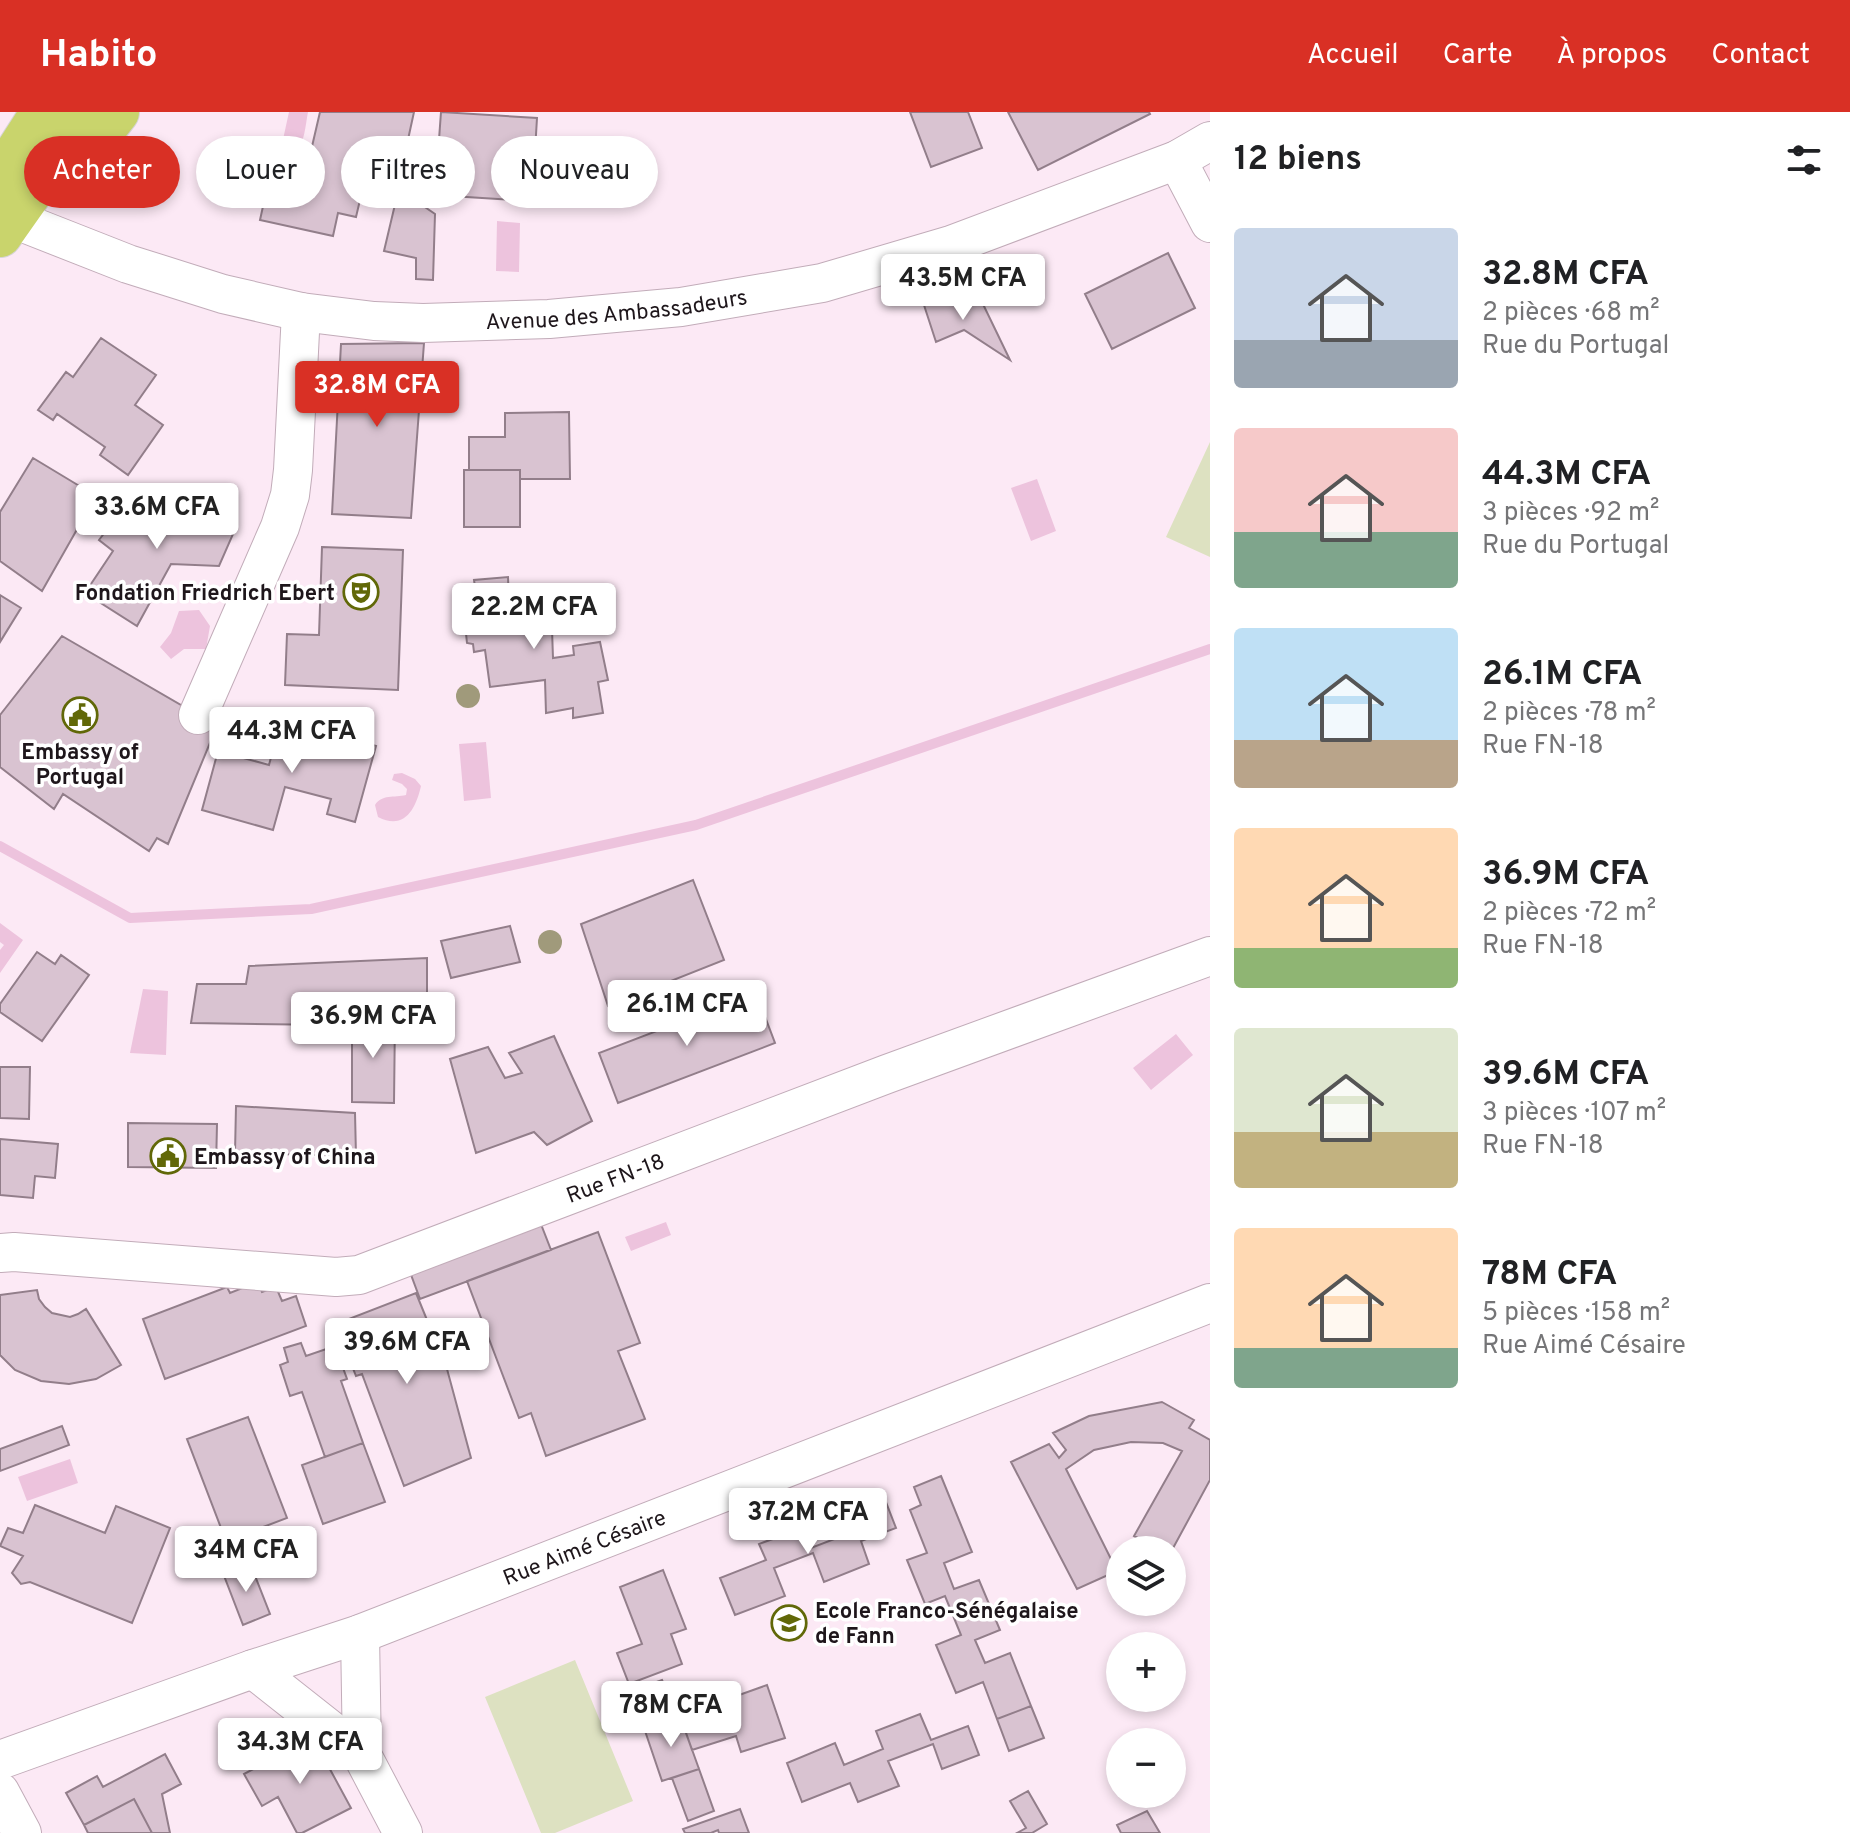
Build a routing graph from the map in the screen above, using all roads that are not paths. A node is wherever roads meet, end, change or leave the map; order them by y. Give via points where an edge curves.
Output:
1 (10, 112) edge
2 (43, 112) edge
3 (80, 112) edge
4 (117, 112) edge
5 (0, 128) edge
6 (1210, 141) edge
7 (1177, 160) junction
8 (10, 206) edge
9 (1210, 223) edge
10 (301, 312) junction
11 (198, 715) dead end
12 (1210, 956) edge
13 (0, 1253) edge
14 (1203, 1312) edge
15 (360, 1634) junction
16 (253, 1669) junction
17 (362, 1755) junction
18 (0, 1760) edge
19 (0, 1792) edge
20 (22, 1833) edge
21 (403, 1833) edge

1 - 5 highway
2 - 8 highway
3 - 8 highway
4 - 8 highway via 68,167
6 - 7 street, Avenue des Ambassadeurs
7 - 9 street
7 - 10 street, Avenue des Ambassadeurs via 951,245 822,283 681,307 549,319 423,323
8 - 10 street, Avenue des Ambassadeurs via 128,264
10 - 11 street via 290,495
12 - 13 street, Rue FN-18 via 359,1275
14 - 15 street, Rue Aimé Césaire
15 - 16 street, Rue Aimé Césaire
15 - 17 street
16 - 17 street
16 - 18 street, Rue Aimé Césaire
17 - 21 street
19 - 20 street

